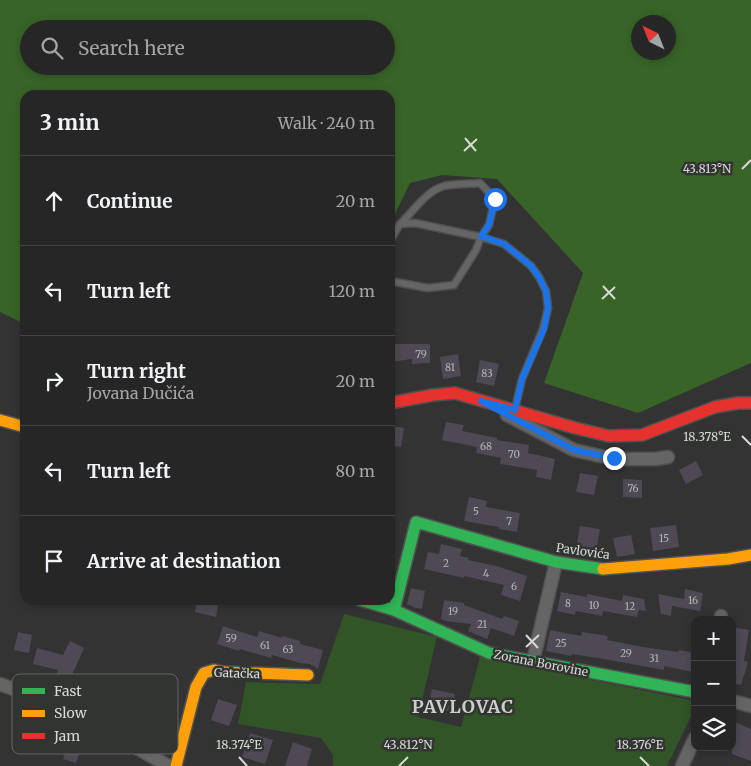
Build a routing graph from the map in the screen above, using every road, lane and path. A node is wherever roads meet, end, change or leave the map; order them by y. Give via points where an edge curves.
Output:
1 (400, 224) junction
2 (395, 232) edge
3 (481, 236) junction
4 (395, 282) edge
5 (481, 401) junction
6 (395, 402) edge
7 (751, 403) edge
8 (515, 410) junction
9 (0, 420) edge
10 (20, 425) edge
11 (668, 457) dead end
12 (751, 556) edge
13 (556, 562) junction
14 (377, 605) edge
15 (394, 610) junction
16 (533, 661) junction
17 (308, 675) dead end
18 (0, 684) edge
19 (12, 688) edge
20 (691, 691) edge
21 (736, 702) edge
22 (751, 706) edge
23 (691, 747) edge
24 (145, 754) edge
25 (161, 764) edge
26 (176, 766) edge
27 (682, 766) edge

1 - 2 lane
1 - 3 lane via 415,223
1 - 3 lane via 425,197 444,186 480,183 495,199 489,225
3 - 4 lane via 454,285 428,288
3 - 8 lane via 504,244 531,266 546,291 548,308 544,329 522,379
5 - 6 street via 455,393
5 - 8 street
5 - 11 street via 574,450 614,458
7 - 8 street via 715,407 642,435 609,436
9 - 10 street
12 - 13 street, Pavlovića via 603,569
13 - 15 street, Pavlovića via 416,522
13 - 16 street
14 - 15 street, Zorana Borovine
15 - 16 street, Zorana Borovine via 489,653
16 - 20 street, Zorana Borovine
17 - 26 street, Gatačka via 214,670 204,673 196,687
18 - 19 street
21 - 22 street
23 - 27 street
24 - 25 street

